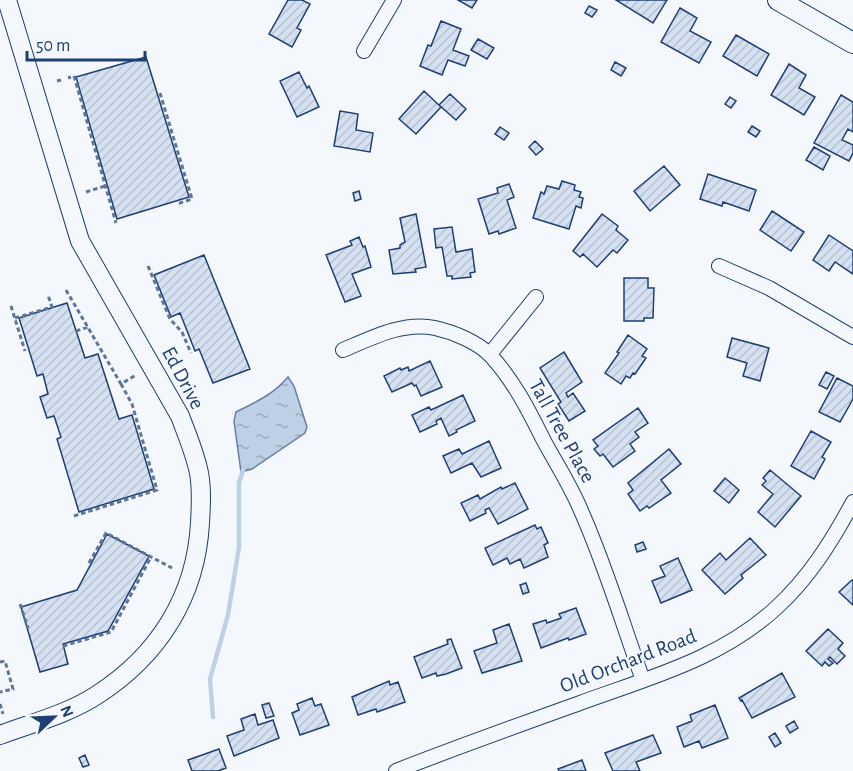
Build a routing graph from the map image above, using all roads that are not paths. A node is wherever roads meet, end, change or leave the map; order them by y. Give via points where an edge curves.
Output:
1 (7, 0) edge
2 (394, 0) edge
3 (778, 0) edge
4 (853, 43) edge
5 (364, 51) dead end
6 (719, 266) dead end
7 (536, 297) dead end
8 (853, 337) edge
9 (343, 350) dead end
10 (490, 354) junction
11 (853, 502) edge
12 (643, 680) junction
13 (0, 735) edge
14 (396, 771) edge

1 - 13 street, Ed Drive via 80,241 180,416 196,464 202,500 199,539 186,593 176,614 144,656 96,696
2 - 5 street
3 - 4 main road
6 - 8 street via 769,288
7 - 10 street
9 - 10 street, Tall Tree Place via 392,331 432,327 448,331
10 - 12 street, Tall Tree Place via 525,405 582,512
11 - 12 street, Old Orchard Road via 813,567 774,610 702,657
12 - 14 street, Old Orchard Road

